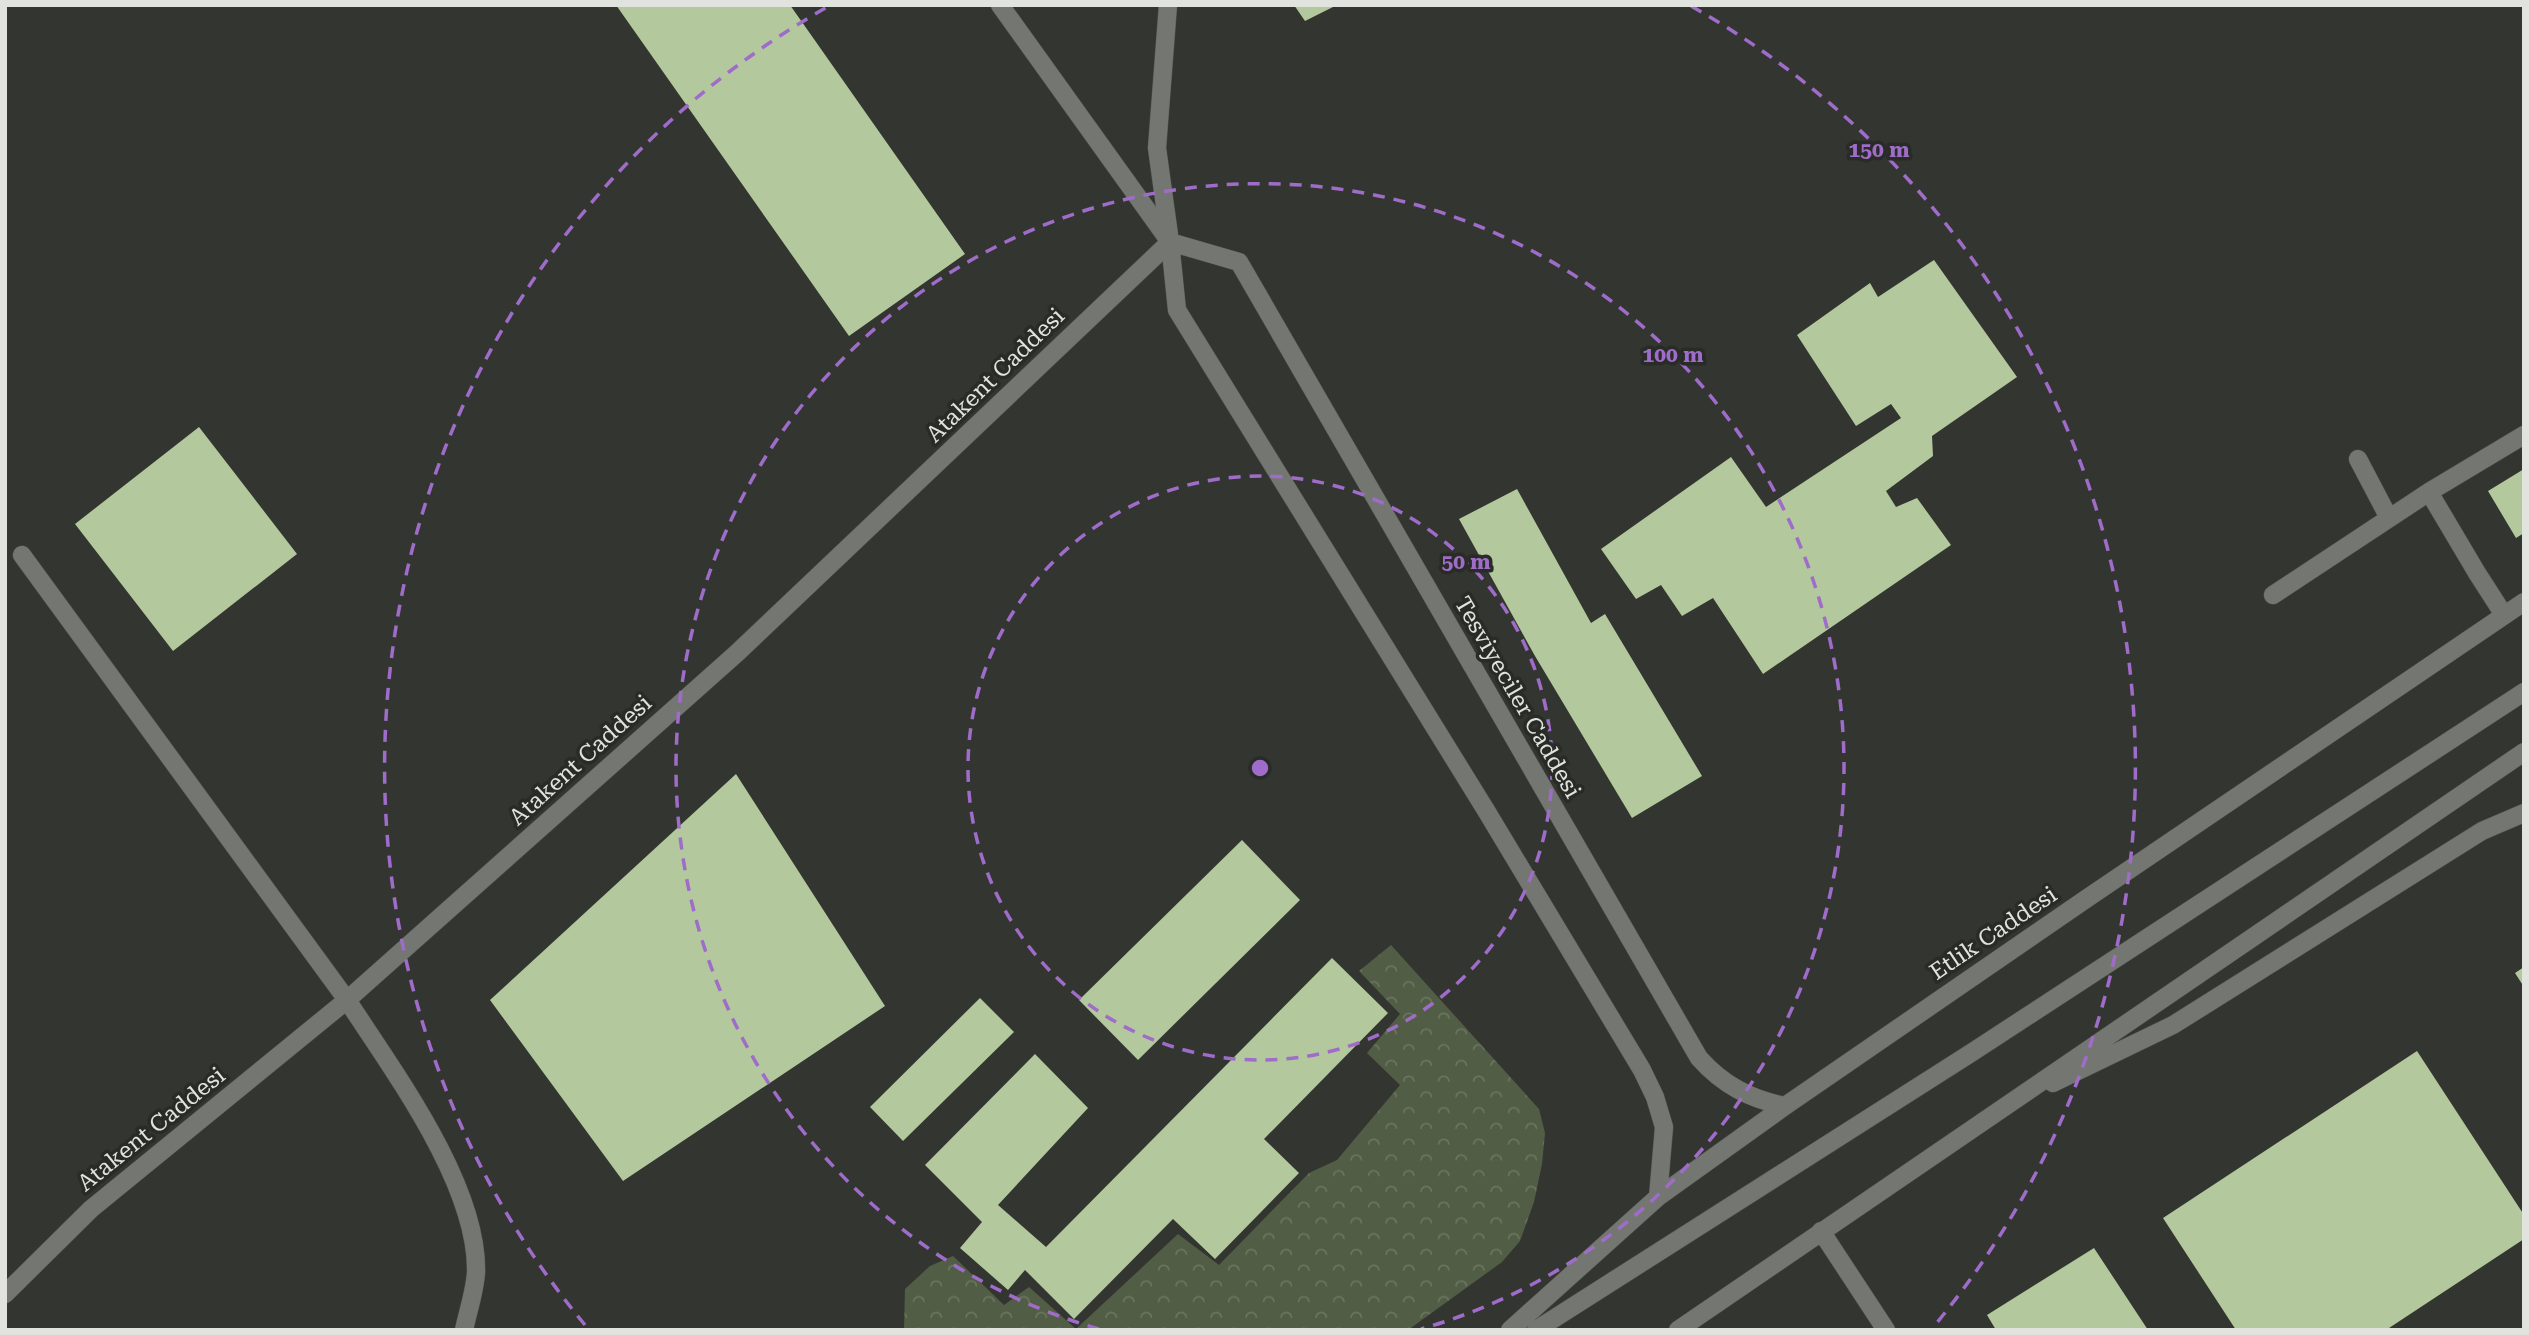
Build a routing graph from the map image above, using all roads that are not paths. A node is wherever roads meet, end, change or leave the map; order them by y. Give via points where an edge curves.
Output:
1 (1000, 5) edge
2 (1167, 5) edge
3 (1170, 242) junction
4 (2524, 435) edge
5 (2358, 459) dead end
6 (2429, 492) junction
7 (2389, 518) junction
8 (22, 555) dead end
9 (2273, 595) dead end
10 (2524, 602) edge
11 (2504, 615) junction
12 (2524, 692) edge
13 (2524, 752) edge
14 (2524, 813) edge
15 (347, 1000) junction
16 (1785, 1106) junction
17 (1999, 1109) junction
18 (1658, 1197) junction
19 (1821, 1231) junction
20 (5, 1294) edge
21 (464, 1330) edge
22 (1510, 1330) edge
23 (1536, 1330) edge
24 (1678, 1330) edge
25 (1886, 1330) edge

1 - 3 street
2 - 3 street via 1157,148
3 - 15 street, Atakent Caddesi via 737,653
3 - 16 street, Tesviyeciler Caddesi via 1239,262 1699,1058 1737,1090
3 - 18 street via 1177,310 1642,1070 1664,1127
4 - 6 street
5 - 7 street
6 - 7 street
6 - 11 street
7 - 9 street
8 - 15 street
10 - 11 street, Etlik Caddesi
11 - 16 street, Etlik Caddesi
12 - 23 street
13 - 17 street
14 - 17 street via 2483,831 2173,1025
15 - 20 street, Atakent Caddesi via 91,1209
15 - 21 street via 426,1122 468,1212 476,1273
16 - 18 street, Etlik Caddesi
17 - 19 street
18 - 22 street, Etlik Caddesi
19 - 24 street
19 - 25 street

